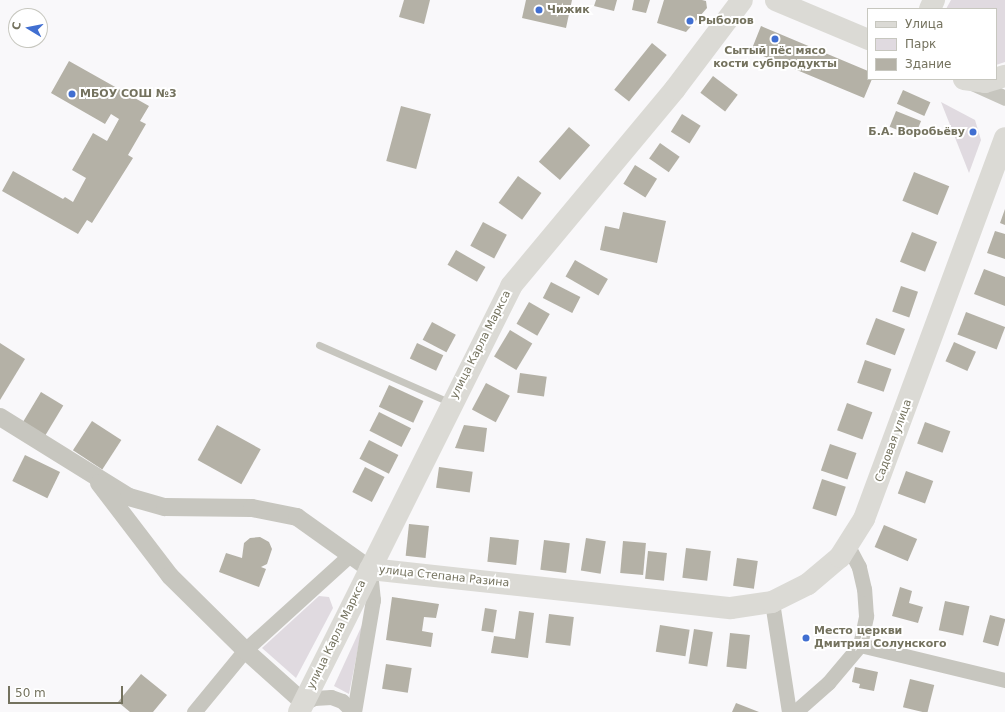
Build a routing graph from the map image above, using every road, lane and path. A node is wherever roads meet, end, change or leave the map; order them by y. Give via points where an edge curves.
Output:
1 (742, 0) edge
2 (775, 0) edge
3 (867, 39) edge
4 (966, 80) edge
5 (971, 80) edge
6 (992, 80) edge
7 (1005, 98) edge
8 (1005, 138) edge
9 (319, 345) dead end
10 (452, 403) junction
11 (0, 417) edge
12 (92, 475) junction
13 (848, 546) junction
14 (351, 554) junction
15 (370, 569) junction
16 (772, 602) junction
17 (860, 645) junction
18 (245, 650) junction
19 (1005, 680) edge
20 (302, 708) edge
21 (194, 712) edge
22 (353, 712) edge
23 (789, 712) edge
24 (795, 712) edge

1 - 10 main road, улица Карла Маркса via 675,88 516,278 501,302
2 - 3 main road
4 - 7 street
5 - 6 main road
8 - 13 main road, Садовая улица via 870,504
9 - 10 lane
10 - 15 main road, улица Карла Маркса
11 - 12 street, улица Степана Разина
12 - 14 street, улица Степана Разина via 129,497 165,507 252,508 297,517
12 - 18 street, улица Степана Разина via 170,576
13 - 16 main road, Садовая улица via 830,567 808,584
13 - 17 street via 859,567 864,589 866,616
14 - 15 street, улица Степана Разина
14 - 18 street
15 - 16 main road, улица Степана Разина via 718,607 745,607
15 - 20 main road, улица Карла Маркса
15 - 22 street via 373,600
16 - 23 street
17 - 19 street
17 - 24 street via 828,683
18 - 20 street, улица Степана Разина
18 - 21 street
20 - 22 street via 320,697 331,697 342,701

